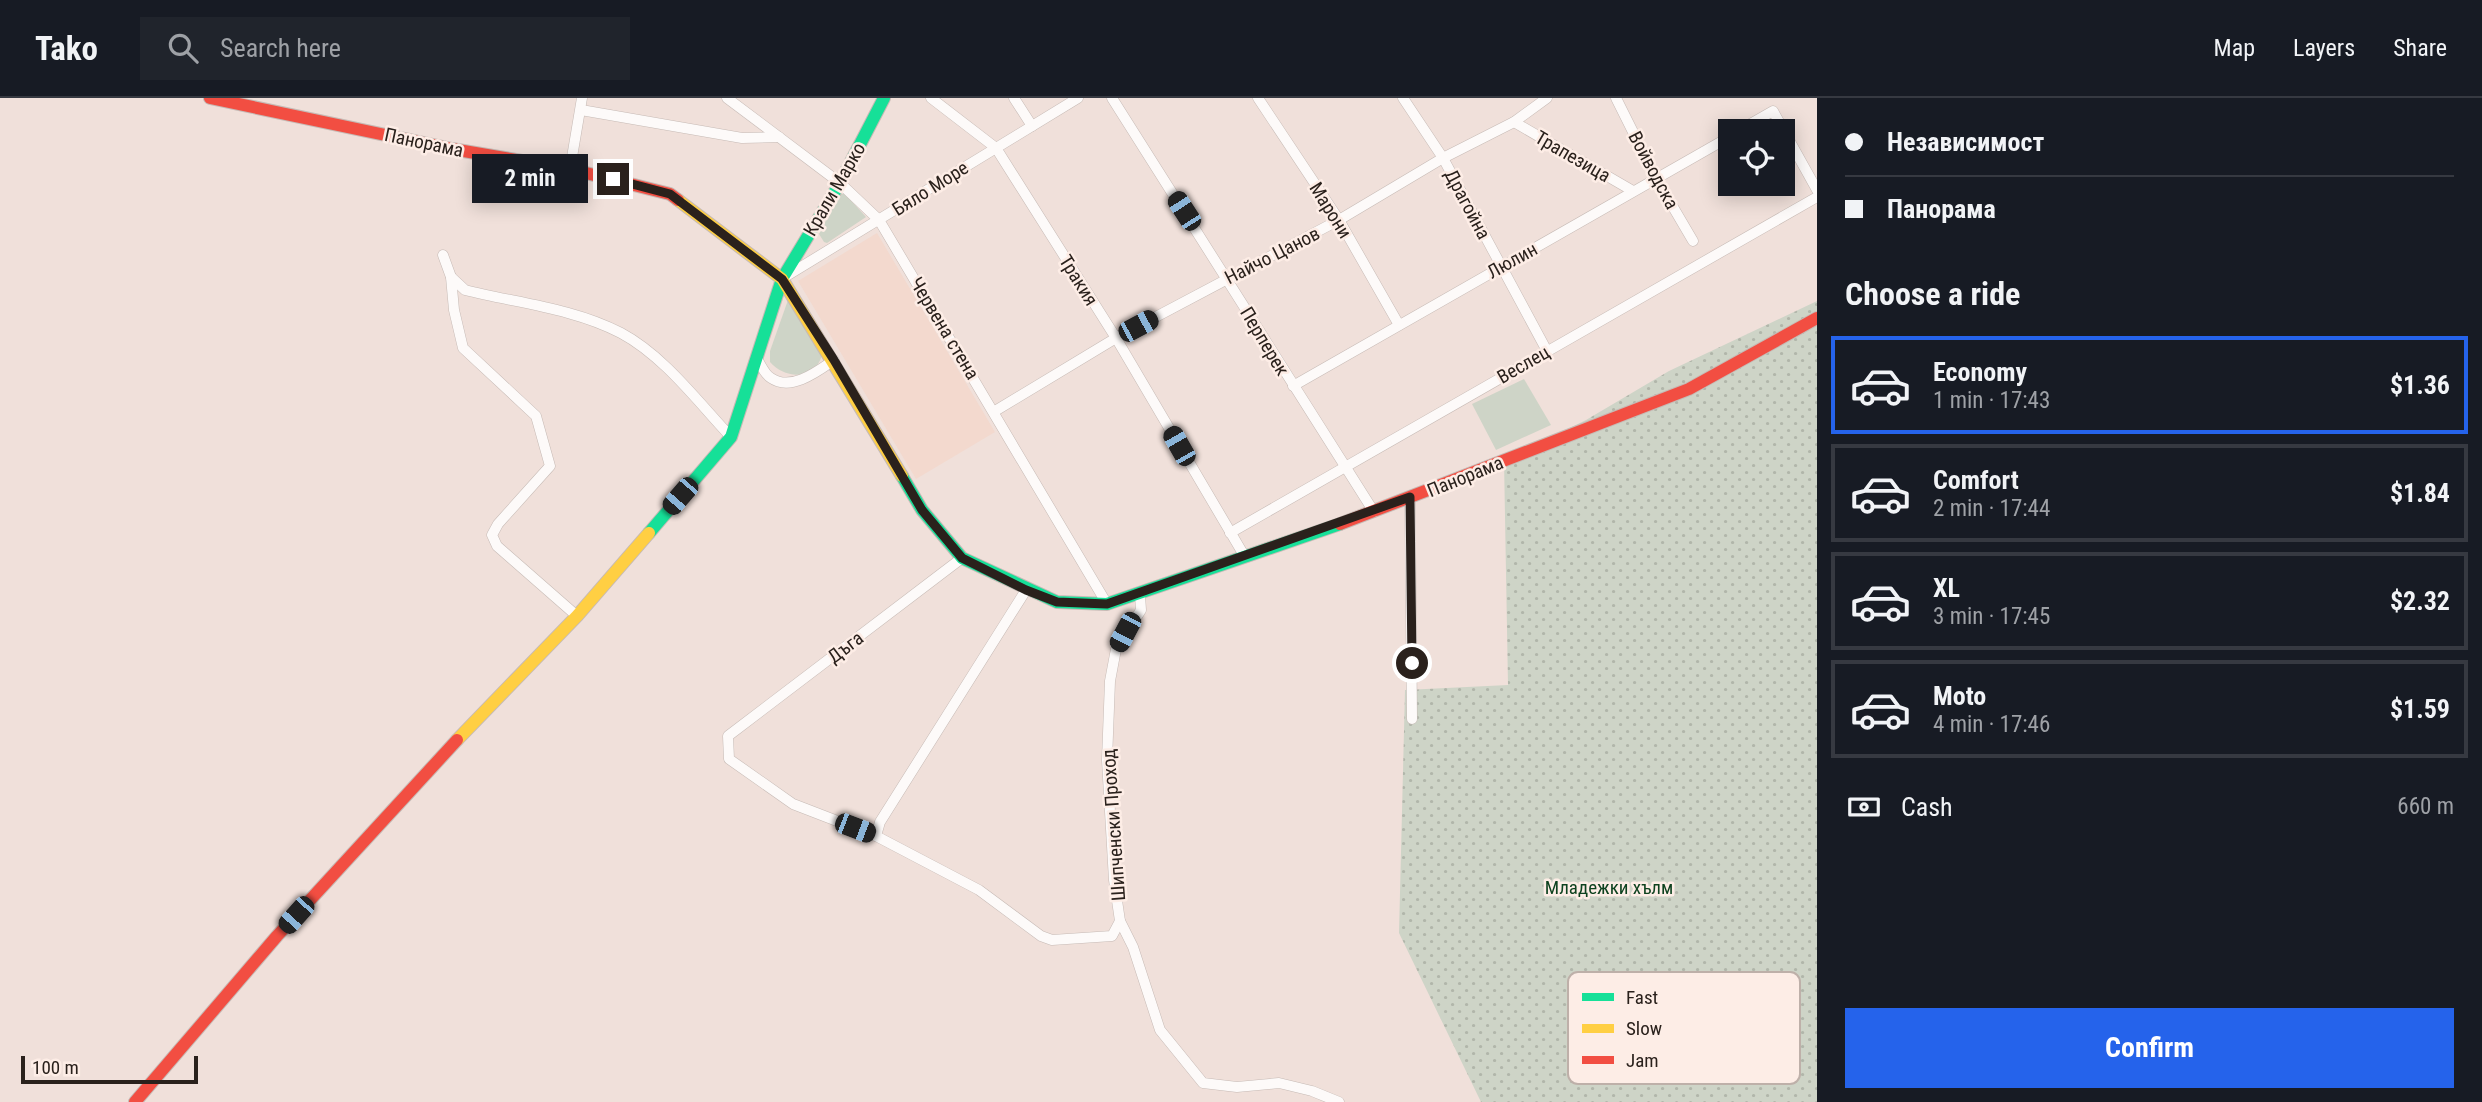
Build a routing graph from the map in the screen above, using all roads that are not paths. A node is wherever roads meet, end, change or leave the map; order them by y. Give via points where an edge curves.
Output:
1 (210, 98) edge
2 (582, 98) edge
3 (727, 98) edge
4 (884, 98) edge
5 (931, 98) edge
6 (1014, 98) edge
7 (1078, 98) edge
8 (1112, 98) edge
9 (1258, 98) edge
10 (1404, 98) edge
11 (1547, 98) edge
12 (1616, 98) edge
13 (581, 110) junction
14 (1759, 119) edge
15 (1777, 119) edge
16 (1514, 121) junction
17 (1032, 126) junction
18 (779, 137) junction
19 (1718, 142) edge
20 (996, 148) junction
21 (1795, 150) edge
22 (1443, 158) junction
23 (570, 169) junction
24 (1656, 178) junction
25 (840, 183) junction
26 (1817, 190) edge
27 (1633, 191) junction
28 (1817, 197) edge
29 (879, 220) junction
30 (1339, 220) junction
31 (1693, 241) dead end
32 (443, 255) dead end
33 (1501, 267) junction
34 (452, 277) junction
35 (1227, 278) junction
36 (782, 279) junction
37 (1817, 318) edge
38 (1399, 325) junction
39 (1116, 338) junction
40 (1547, 351) junction
41 (757, 359) junction
42 (834, 360) junction
43 (1293, 386) junction
44 (995, 411) junction
45 (731, 437) junction
46 (1345, 467) junction
47 (1410, 497) junction
48 (1374, 512) junction
49 (1230, 533) junction
50 (1245, 557) junction
51 (962, 558) junction
52 (1026, 590) junction
53 (1140, 595) junction
54 (1107, 604) junction
55 (577, 616) junction
56 (1412, 719) dead end
57 (876, 836) junction
58 (1120, 922) junction
59 (135, 1102) edge
60 (1339, 1102) edge

1 - 23 street, Панорама
2 - 13 street
3 - 18 street, Червена стена
4 - 25 street, Крали Марко
5 - 20 street, Тракия
6 - 17 street
7 - 17 street, Бяло Море
8 - 35 street, Перперек
9 - 30 street, Марони
10 - 22 street, Драгойна
11 - 16 street, Найчо Цанов
12 - 24 street, Войводска
13 - 18 street via 742,138
13 - 23 street
14 - 15 street via 1773,111
16 - 22 street, Найчо Цанов
16 - 27 street, Трапезица
17 - 20 street, Бяло Море
18 - 25 street, Червена стена
19 - 24 street, Люлин
20 - 29 street, Бяло Море
20 - 39 street, Тракия
21 - 26 street
22 - 30 street, Найчо Цанов
22 - 33 street, Драгойна
23 - 36 street, Панорама via 670,194
24 - 27 street, Люлин
24 - 31 street, Войводска
25 - 29 street, Червена стена
25 - 36 street, Крали Марко
27 - 33 street, Люлин
28 - 40 street, Веслец
29 - 36 street, Бяло Море
29 - 44 street, Червена стена
30 - 35 street, Найчо Цанов
30 - 38 street, Марони
32 - 34 street
33 - 38 street, Люлин
33 - 40 street, Драгойна
34 - 45 street via 465,290 584,317 623,334 653,356
34 - 55 street via 463,348 536,416 550,466 492,535 497,546
35 - 39 street, Найчо Цанов
35 - 43 street, Перперек
36 - 41 street, Крали Марко
36 - 42 street, Панорама
37 - 47 street, Панорама via 1689,389
38 - 43 street, Люлин
39 - 44 street, Найчо Цанов
39 - 49 street, Тракия
40 - 46 street, Веслец
41 - 42 street via 770,378 786,383 807,378
41 - 45 street, Крали Марко
42 - 51 street, Панорама via 922,510
43 - 46 street, Перперек
44 - 54 street, Червена стена
45 - 55 street
46 - 48 street, Перперек
46 - 49 street, Веслец
47 - 48 street, Панорама
47 - 56 street
48 - 50 street, Панорама
49 - 50 street, Тракия
50 - 53 street, Панорама
51 - 52 street, Панорама
51 - 57 street, Дъга via 728,736 729,759 793,804
52 - 54 street, Панорама via 1057,602
52 - 57 street via 880,822
53 - 54 street, Панорама
53 - 58 street, Шипченски Проход via 1141,610 1116,649 1107,708 1108,814
55 - 59 street via 277,936
57 - 58 street via 979,890 1052,940 1112,936
58 - 60 street, Шипченски Проход via 1133,947 1160,1030 1203,1083 1237,1087 1279,1083

